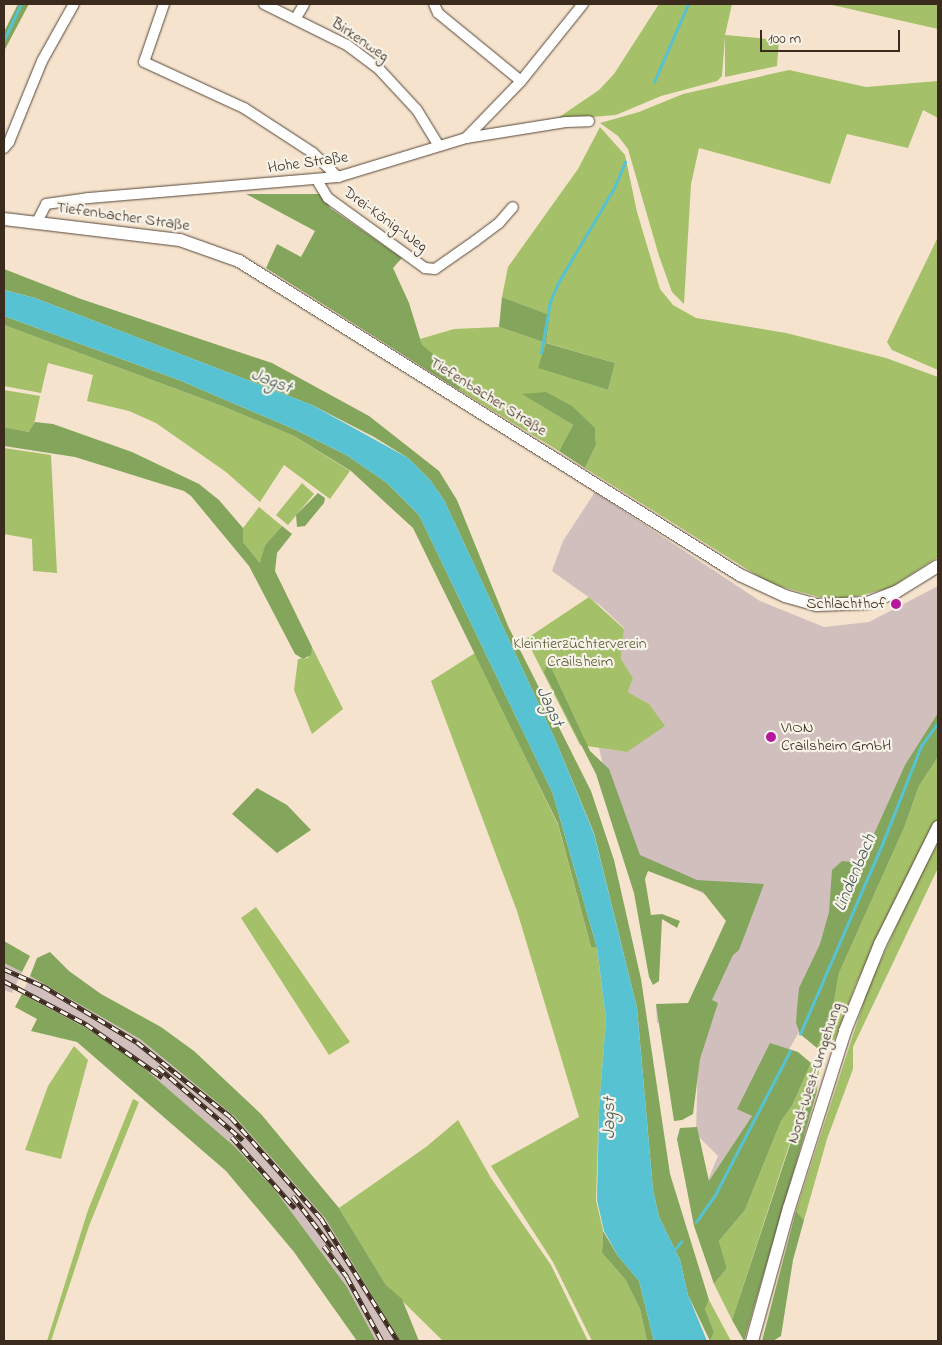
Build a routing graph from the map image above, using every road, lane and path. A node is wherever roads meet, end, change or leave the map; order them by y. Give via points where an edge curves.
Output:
1 (74, 4) edge
2 (164, 4) edge
3 (264, 4) edge
4 (304, 4) edge
5 (434, 4) edge
6 (583, 4) edge
7 (296, 18) junction
8 (522, 81) junction
9 (590, 121) dead end
10 (466, 138) junction
11 (439, 146) junction
12 (4, 148) edge
13 (338, 177) junction
14 (317, 180) junction
15 (512, 207) dead end
16 (4, 219) edge
17 (37, 222) junction
18 (938, 566) edge
19 (938, 827) edge
20 (752, 1341) edge

1 - 12 street via 42,61
2 - 13 street via 144,62 244,108 313,153
3 - 7 street, Birkenweg
4 - 7 street
5 - 8 street via 438,13
6 - 8 street
7 - 11 street, Birkenweg via 347,45 379,68 417,110
8 - 10 street
9 - 10 street, Hohe Straße
10 - 11 street, Hohe Straße
11 - 13 street, Hohe Straße
13 - 14 street, Hohe Straße
14 - 15 street, Drei-König-Weg via 328,198 425,268 435,269 475,241 499,223
14 - 17 street, Hohe Straße via 46,204
16 - 17 main road, Tiefenbacher Straße
17 - 18 main road, Tiefenbacher Straße via 180,240 239,261 723,565 785,596 817,606 867,603 896,592
19 - 20 main road, Nord-West-Umgehung via 880,944 845,1031 789,1208

